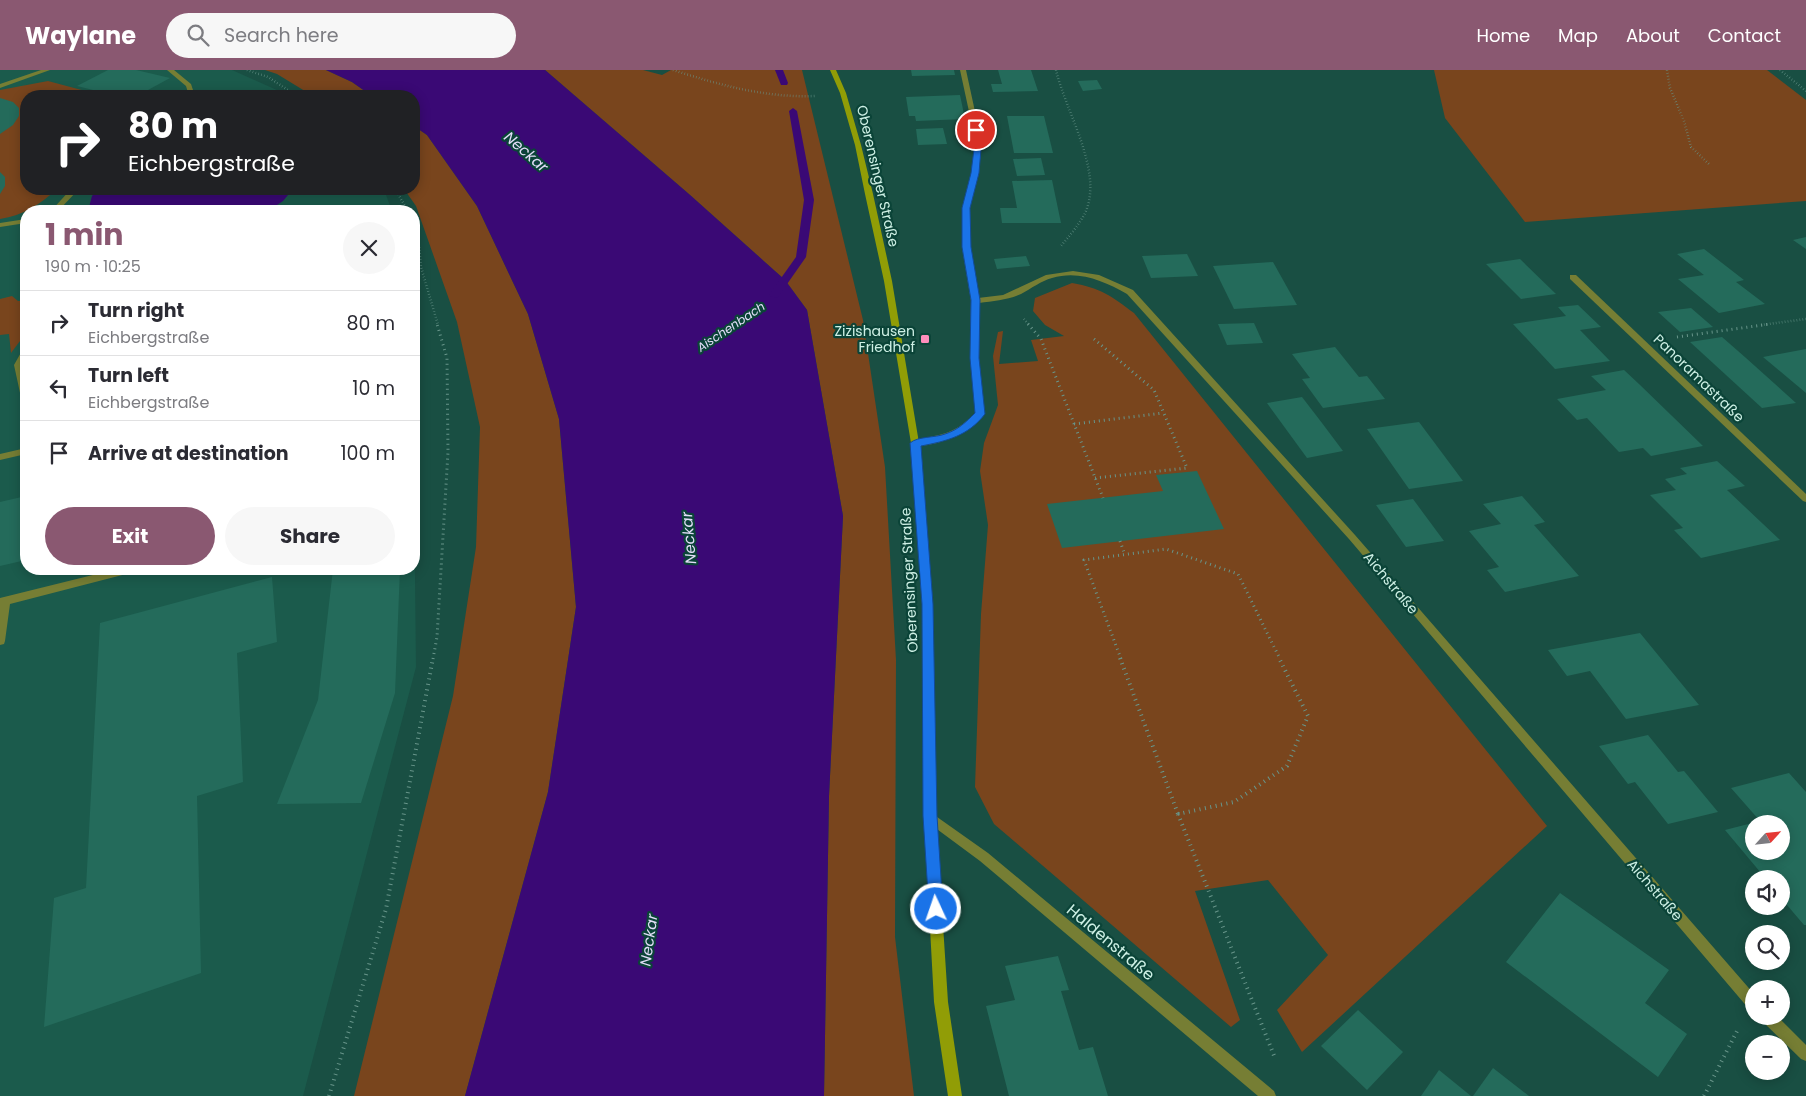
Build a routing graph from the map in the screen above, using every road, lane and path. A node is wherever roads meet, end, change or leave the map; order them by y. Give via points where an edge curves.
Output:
1 (47, 70) edge
2 (170, 70) edge
3 (247, 70) edge
4 (673, 70) edge
5 (833, 70) edge
6 (963, 70) edge
7 (1056, 70) edge
8 (1667, 70) edge
9 (1780, 70) edge
10 (0, 86) edge
11 (190, 90) edge
12 (288, 90) edge
13 (1806, 91) edge
14 (814, 96) dead end
15 (1710, 166) dead end
16 (69, 195) edge
17 (60, 205) edge
18 (20, 222) edge
19 (0, 225) edge
20 (420, 256) edge
21 (1048, 277) junction
22 (1573, 277) dead end
23 (998, 299) junction
24 (975, 300) junction
25 (1806, 319) edge
26 (1094, 339) dead end
27 (1642, 342) junction
28 (20, 362) edge
29 (20, 374) edge
30 (1164, 414) junction
31 (1074, 424) junction
32 (915, 443) junction
33 (20, 452) edge
34 (0, 457) edge
35 (1095, 478) junction
36 (1103, 498) dead end
37 (1806, 499) edge
38 (1120, 541) dead end
39 (1125, 554) junction
40 (107, 575) edge
41 (3, 602) edge
42 (0, 641) edge
43 (1178, 814) junction
44 (930, 816) junction
45 (1745, 994) edge
46 (1745, 1018) edge
47 (1776, 1025) edge
48 (1806, 1054) edge
49 (1276, 1060) dead end
50 (329, 1096) edge
51 (955, 1096) edge
52 (1269, 1096) edge
53 (1704, 1096) edge

1 - 10 street
2 - 11 street via 189,85
3 - 12 path via 268,77
4 - 14 path via 763,94
5 - 32 street, Oberensinger Straße via 843,93 869,194 888,281
6 - 24 street via 977,149 966,208 966,247
7 - 21 path via 1083,147 1089,185 1087,209 1054,256
8 - 15 path via 1691,147
9 - 13 path
16 - 17 street
18 - 19 street
20 - 50 path via 447,358 448,452 437,637 386,909
21 - 23 street, Aichstraße
21 - 45 street, Aichstraße via 1067,273 1093,275 1111,281 1141,302 1352,537
22 - 27 street, Panoramastraße
23 - 24 street, Aichstraße
23 - 31 path via 1042,339
24 - 32 street via 974,358 980,414 965,429 947,438
25 - 27 path
26 - 30 path via 1154,390
27 - 37 street, Panoramastraße
28 - 29 street
30 - 31 path
30 - 35 path via 1187,468
31 - 35 path
32 - 44 street, Oberensinger Straße via 927,604
33 - 34 street
35 - 36 path
38 - 39 path
39 - 43 path via 1084,560
39 - 43 path via 1166,549 1238,574 1308,716 1288,766 1234,802
40 - 41 street
41 - 42 street
43 - 49 path
44 - 51 street, Oberensinger Straße via 941,1002
44 - 52 street, Haldenstraße via 984,857
46 - 53 path
47 - 48 street

